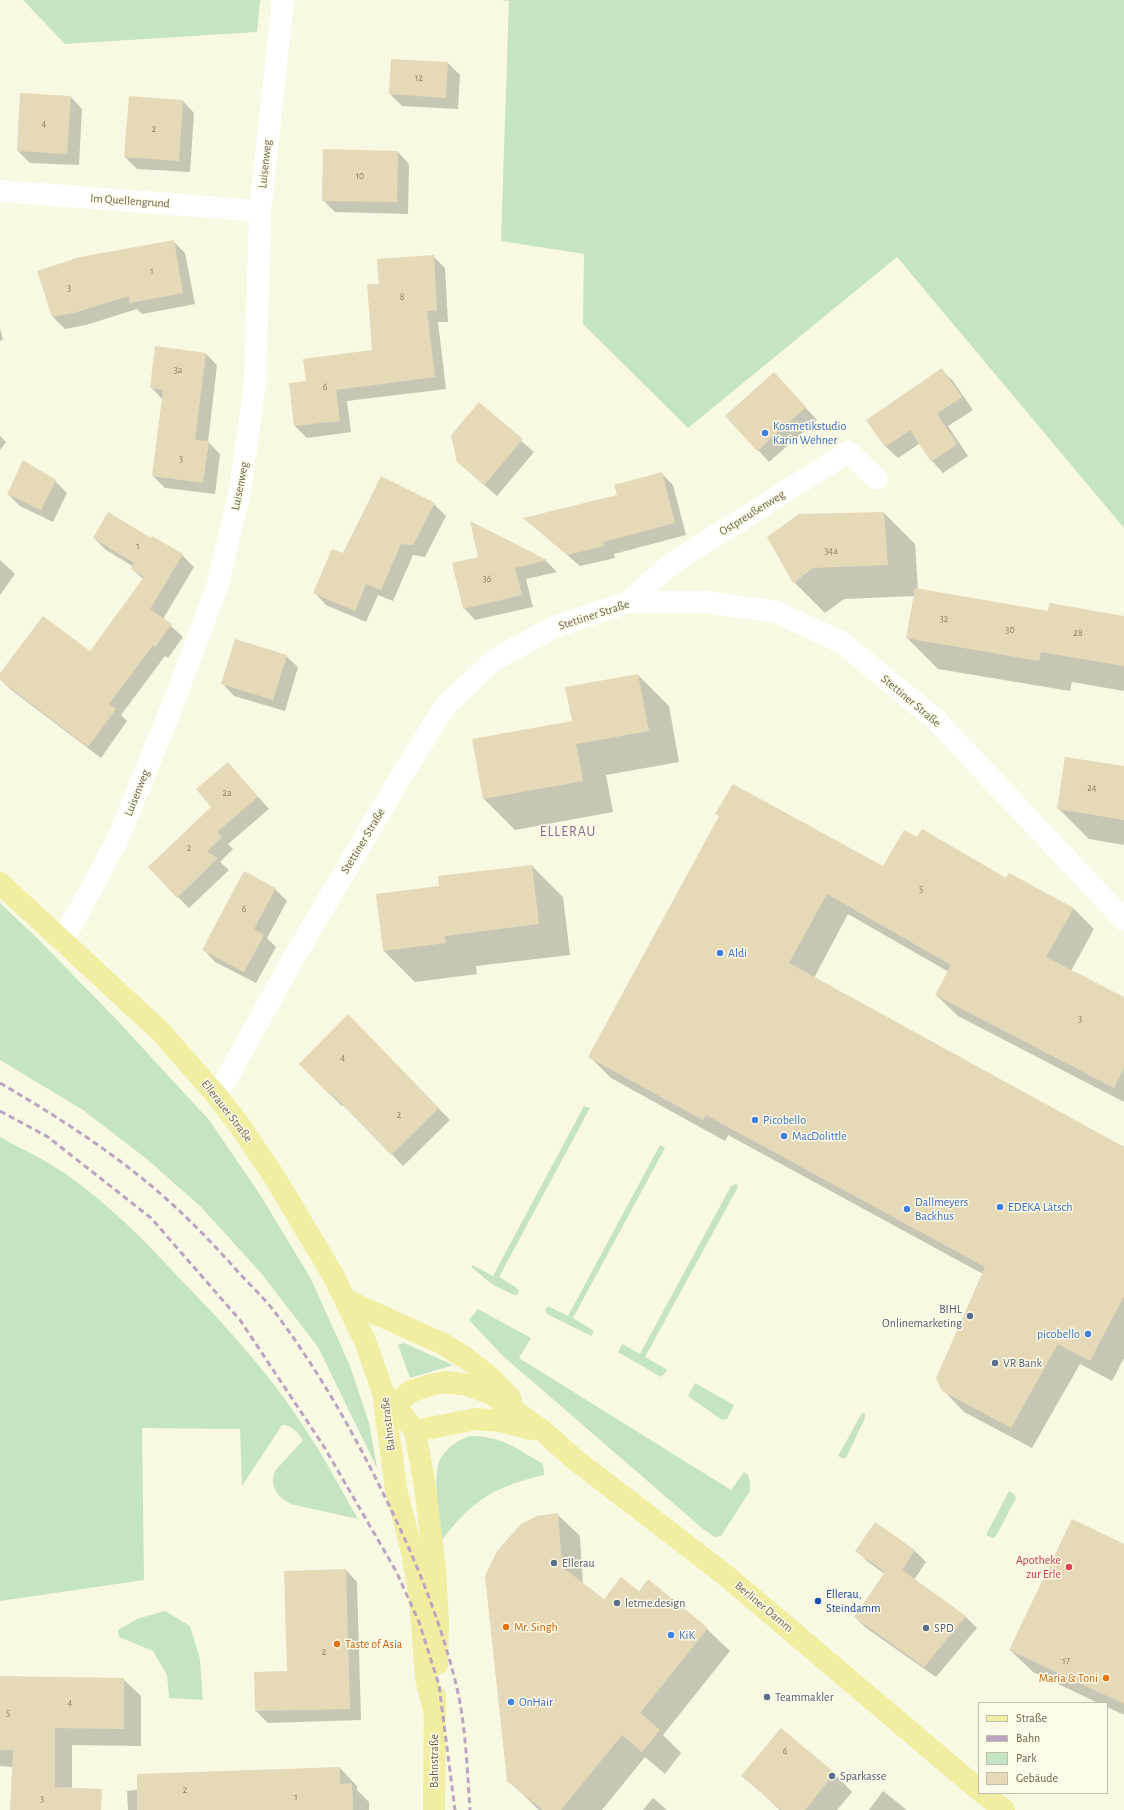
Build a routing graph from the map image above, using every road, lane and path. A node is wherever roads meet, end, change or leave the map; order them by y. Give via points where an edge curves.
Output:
1 (282, 0) edge
2 (0, 191) edge
3 (260, 211) junction
4 (877, 480) dead end
5 (628, 602) junction
6 (0, 883) edge
7 (1124, 920) edge
8 (63, 940) junction
9 (217, 1096) junction
10 (346, 1300) junction
11 (389, 1408) junction
12 (414, 1431) junction
13 (544, 1432) junction
14 (434, 1711) junction
15 (978, 1789) edge
16 (984, 1794) edge
17 (434, 1810) edge
18 (1004, 1810) edge

1 - 3 street, Luisenweg
2 - 3 street, Im Quellengrund
3 - 8 street, Luisenweg via 255,384 243,478 218,584 173,704 117,841
4 - 5 street, Ostpreußenweg via 848,452 671,564
5 - 7 street, Stettiner Straße via 707,602 776,612 841,642 935,719
5 - 9 street, Stettiner Straße via 554,627 494,660 446,705 292,961
6 - 8 main road, Ellerauer Straße
8 - 9 main road, Ellerauer Straße via 161,1032
9 - 10 main road, Ellerauer Straße via 274,1178
10 - 11 main road, Ellerauer Straße via 365,1340
10 - 13 main road via 444,1344 466,1358 490,1377
11 - 12 main road, Bahnstraße
11 - 13 main road, Berliner Damm via 409,1392 430,1385 446,1382 467,1385 490,1393
11 - 14 main road, Bahnstraße via 396,1489 420,1596 426,1678
12 - 13 main road, Berliner Damm via 476,1419 501,1421
12 - 14 main road, Bahnstraße via 425,1487 435,1569 438,1622
13 - 15 main road, Berliner Damm via 573,1458 724,1574
14 - 17 main road, Bahnstraße
16 - 18 main road

